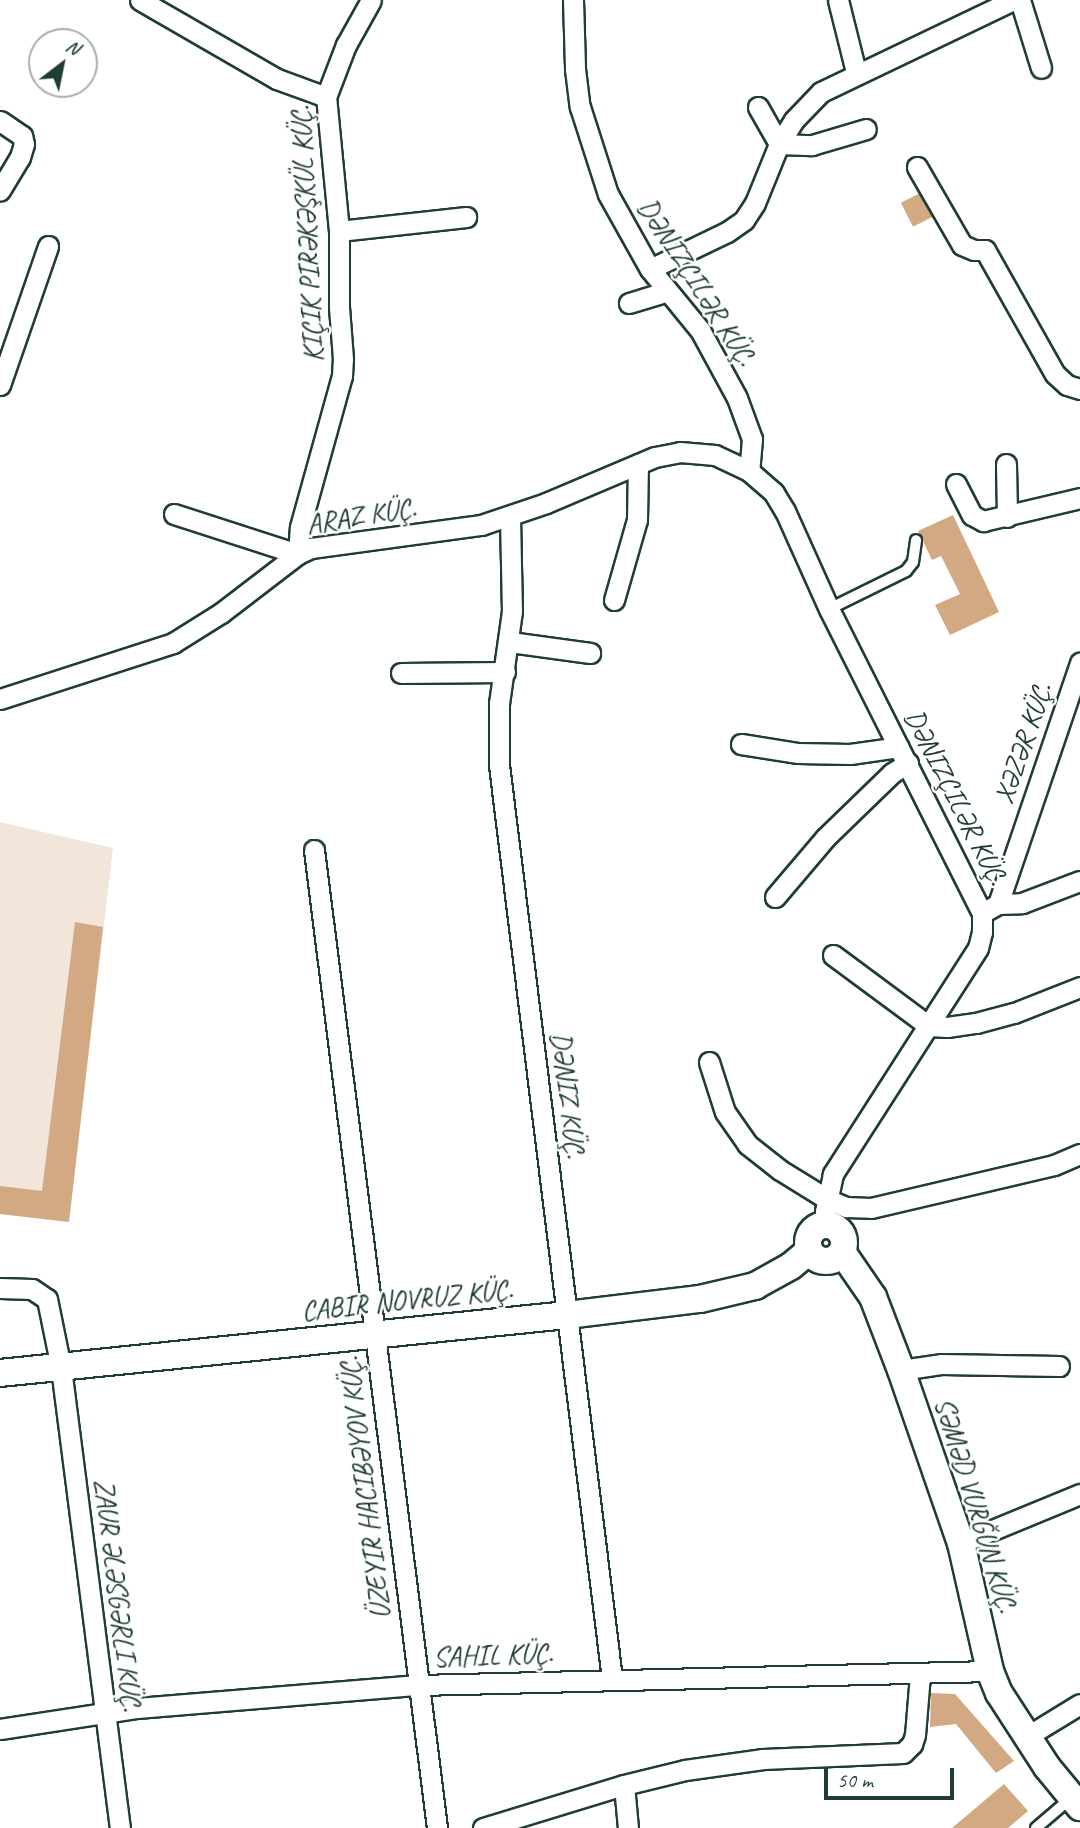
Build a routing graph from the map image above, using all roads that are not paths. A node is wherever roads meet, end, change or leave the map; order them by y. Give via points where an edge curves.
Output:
1 (140, 0) edge
2 (371, 0) edge
3 (573, 0) edge
4 (838, 0) edge
5 (1013, 0) edge
6 (1020, 0) edge
7 (991, 4) edge
8 (1041, 68) dead end
9 (856, 72) junction
10 (326, 97) junction
11 (758, 107) dead end
12 (0, 121) edge
13 (866, 128) dead end
14 (779, 144) junction
15 (917, 167) dead end
16 (0, 190) edge
17 (467, 218) dead end
18 (339, 231) junction
19 (48, 246) dead end
20 (650, 269) junction
21 (667, 292) junction
22 (629, 303) dead end
23 (0, 385) edge
24 (1080, 389) edge
25 (638, 464) junction
26 (1006, 464) dead end
27 (749, 471) junction
28 (956, 484) dead end
29 (1080, 498) edge
30 (174, 514) dead end
31 (510, 517) junction
32 (1007, 517) junction
33 (916, 540) dead end
34 (298, 554) junction
35 (614, 600) dead end
36 (829, 609) junction
37 (510, 642) junction
38 (590, 653) dead end
39 (1080, 663) edge
40 (505, 672) junction
41 (401, 673) dead end
42 (0, 699) edge
43 (741, 744) dead end
44 (904, 755) junction
45 (314, 850) dead end
46 (1080, 881) edge
47 (775, 897) dead end
48 (990, 909) junction
49 (833, 956) dead end
50 (1080, 987) edge
51 (929, 1026) junction
52 (709, 1062) dead end
53 (1080, 1154) edge
54 (827, 1212) junction
55 (809, 1251) junction
56 (842, 1252) junction
57 (0, 1288) edge
58 (567, 1315) junction
59 (375, 1335) junction
60 (1059, 1366) dead end
61 (61, 1368) junction
62 (901, 1370) junction
63 (0, 1373) edge
64 (1080, 1494) edge
65 (961, 1543) junction
66 (990, 1671) junction
67 (920, 1674) junction
68 (612, 1679) junction
69 (418, 1685) junction
70 (1080, 1704) edge
71 (104, 1712) junction
72 (0, 1729) edge
73 (1026, 1737) junction
74 (624, 1785) junction
75 (1076, 1802) edge
76 (120, 1828) edge
77 (437, 1828) edge
78 (483, 1828) edge
79 (628, 1828) edge
80 (1036, 1828) edge

1 - 10 street via 277,79
2 - 10 street, KIÇIK PIRƏKƏŞKÜL KÜÇ. via 346,45
3 - 20 street, DƏNIZÇILƏR KÜÇ. via 580,107 608,194
4 - 9 street
5 - 7 street
6 - 8 street
7 - 9 street
9 - 14 street via 821,92
10 - 18 street, KIÇIK PIRƏKƏŞKÜL KÜÇ.
11 - 14 street
12 - 16 street via 22,136 24,144
13 - 14 street via 812,145
14 - 20 street via 744,220
15 - 24 street via 962,245 985,250 1055,374
17 - 18 street
18 - 34 street, KIÇIK PIRƏKƏŞKÜL KÜÇ. via 342,376 300,527
19 - 23 street
20 - 21 street, DƏNIZÇILƏR KÜÇ.
21 - 22 street
21 - 27 street, DƏNIZÇILƏR KÜÇ. via 700,330 737,398 752,439
25 - 27 street, ARAZ KÜÇ. via 655,457 698,452
25 - 31 street, ARAZ KÜÇ.
25 - 35 street via 637,520
26 - 32 street
27 - 36 street, DӘNIZÇILӘR KÜÇ. via 774,493 785,511
28 - 32 street via 972,515 984,521
29 - 32 street
30 - 34 street
31 - 34 street, ARAZ KÜÇ. via 441,532 326,545
31 - 37 street, DӘNIZ KÜÇ.
33 - 36 lane via 913,562 906,571
34 - 42 street, ARAZ KÜÇ. via 173,643
36 - 44 street, DӘNIZÇILӘR KÜÇ.
37 - 38 street
37 - 40 street, DӘNIZ KÜÇ.
39 - 48 street, XƏZƏR KÜÇ.
40 - 41 street
40 - 58 street, DӘNIZ KÜÇ. via 499,702 499,765
43 - 44 street via 798,753
44 - 47 street
44 - 48 street, DӘNIZÇILӘR KÜÇ.
45 - 59 street
46 - 48 street via 1022,903
48 - 51 street, DӘNIZÇILӘR KÜÇ. via 978,948
49 - 51 street
50 - 51 street via 976,1023
51 - 54 street, DӘNIZÇILӘR KÜÇ. via 841,1158
52 - 54 street via 725,1112 747,1144
53 - 54 street via 1054,1165 871,1208
54 - 55 main road via 809,1236
54 - 56 main road, SƏMƏD VURĞUN KÜÇ. via 842,1234
55 - 56 main road via 830,1261
55 - 58 main road, CABIR NOVRUZ KÜÇ. via 775,1277 736,1291
56 - 62 main road, SƏMƏD VURĞUN KÜÇ. via 873,1297
57 - 61 street, ZAUR ƏLƏSGƏRLI KÜÇ. via 32,1289 47,1299
58 - 59 main road, CABIR NOVRUZ KÜÇ.
58 - 68 street, DӘNIZ KÜÇ.
59 - 61 main road, CABIR NOVRUZ KÜÇ.
59 - 69 street
60 - 62 street via 941,1364
61 - 63 main road, CABIR NOVRUZ KÜÇ.
61 - 71 street, ZAUR ƏLƏSGƏRLI KÜÇ.
62 - 65 main road, SƏMƏD VURĞUN KÜÇ.
64 - 65 street
65 - 66 main road, SƏMƏD VURĞUN KÜÇ.
66 - 67 street, SAHIL KÜÇ.
66 - 73 main road, SƏMƏD VURĞUN KÜÇ.
67 - 68 street, SAHIL KÜÇ.
67 - 74 street via 915,1735 903,1752 762,1759
68 - 69 street, SAHIL KÜÇ.
69 - 71 street, SAHIL KÜÇ.
69 - 77 street
70 - 73 street
71 - 72 street, SAHIL KÜÇ.
71 - 76 street, ZAUR ƏLƏSGƏRLI KÜÇ.
73 - 75 main road, SƏMƏD VURĞUN KÜÇ.
74 - 78 street
74 - 79 street
75 - 80 lane

